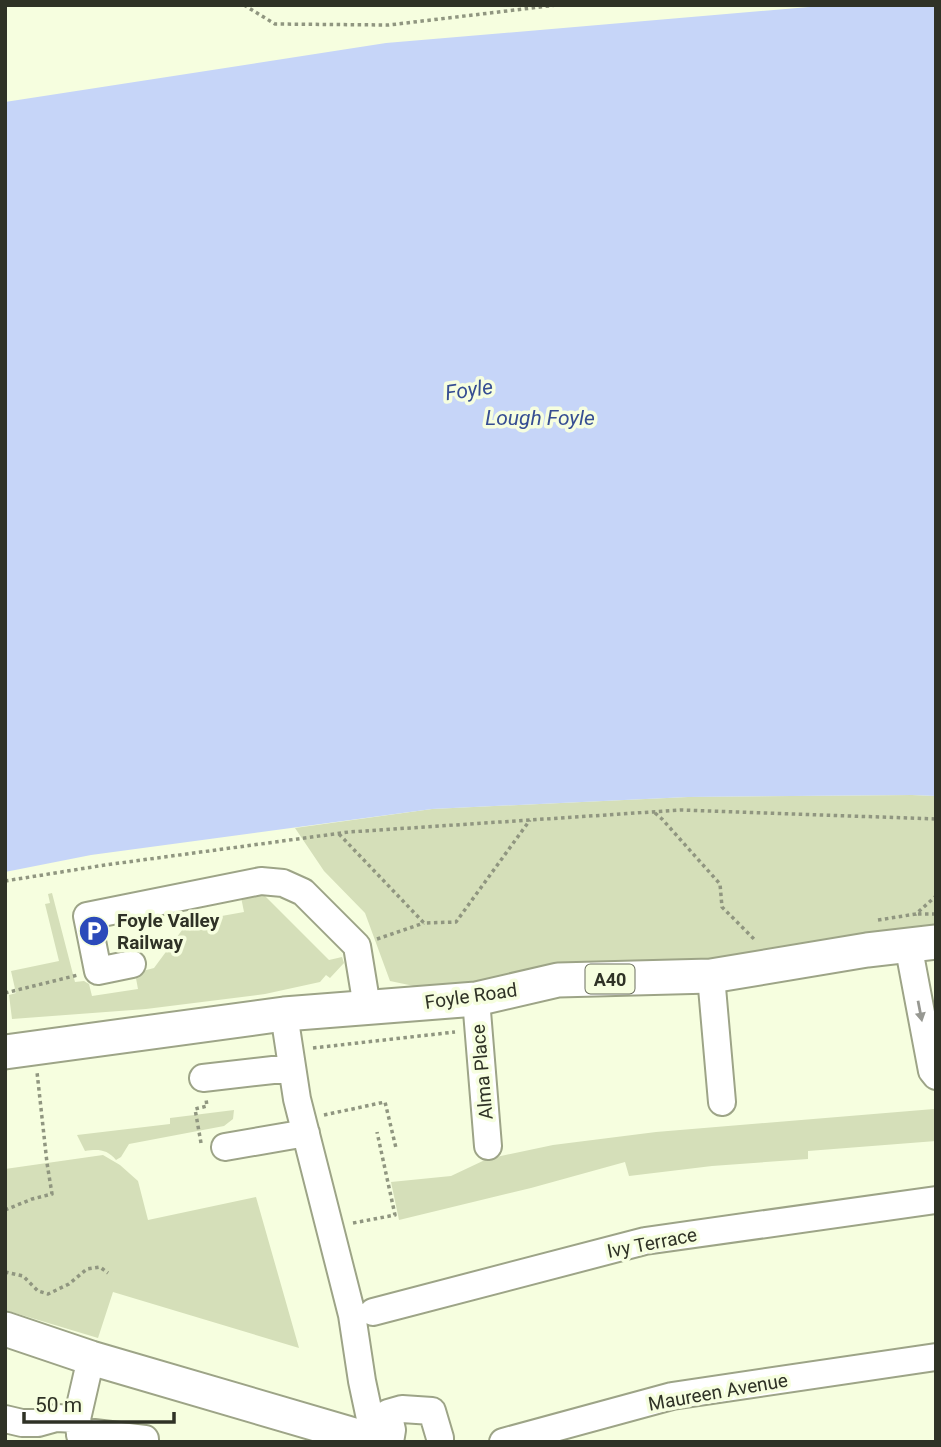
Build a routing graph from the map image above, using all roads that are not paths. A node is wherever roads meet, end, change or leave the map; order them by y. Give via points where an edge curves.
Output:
1 (920, 933) edge
2 (132, 964) dead end
3 (711, 976) junction
4 (367, 1007) junction
5 (284, 1014) junction
6 (477, 1014) junction
7 (19, 1050) edge
8 (292, 1070) junction
9 (936, 1076) edge
10 (203, 1079) dead end
11 (722, 1102) dead end
12 (304, 1126) junction
13 (488, 1146) dead end
14 (225, 1147) dead end
15 (936, 1200) edge
16 (373, 1312) dead end
17 (5, 1329) edge
18 (936, 1356) edge
19 (91, 1358) junction
20 (5, 1419) edge
21 (80, 1432) edge
22 (323, 1434) edge
23 (145, 1442) edge
24 (379, 1442) edge
25 (440, 1442) edge
26 (503, 1442) edge

1 - 3 main road, Foyle Road / A40
1 -> 9 street
2 - 4 street via 98,971 87,916 261,881 283,883 303,892 357,946
3 - 6 main road, Foyle Road / A40 via 558,981
3 - 11 street
4 - 5 main road, Foyle Road / A40
4 - 6 main road, Foyle Road / A40
5 - 7 main road, Foyle Road / A40
5 - 8 street
6 - 13 street, Alma Place
8 - 10 street
8 - 12 street
12 - 14 street
12 - 24 street
15 - 16 street, Ivy Terrace via 645,1241
17 - 19 main road
18 - 26 street, Maureen Avenue via 672,1396
19 - 21 street
19 - 22 main road
20 - 21 street via 38,1423 56,1418
21 - 23 street
22 - 24 main road
24 - 25 street via 392,1430 388,1413 402,1409 432,1411

